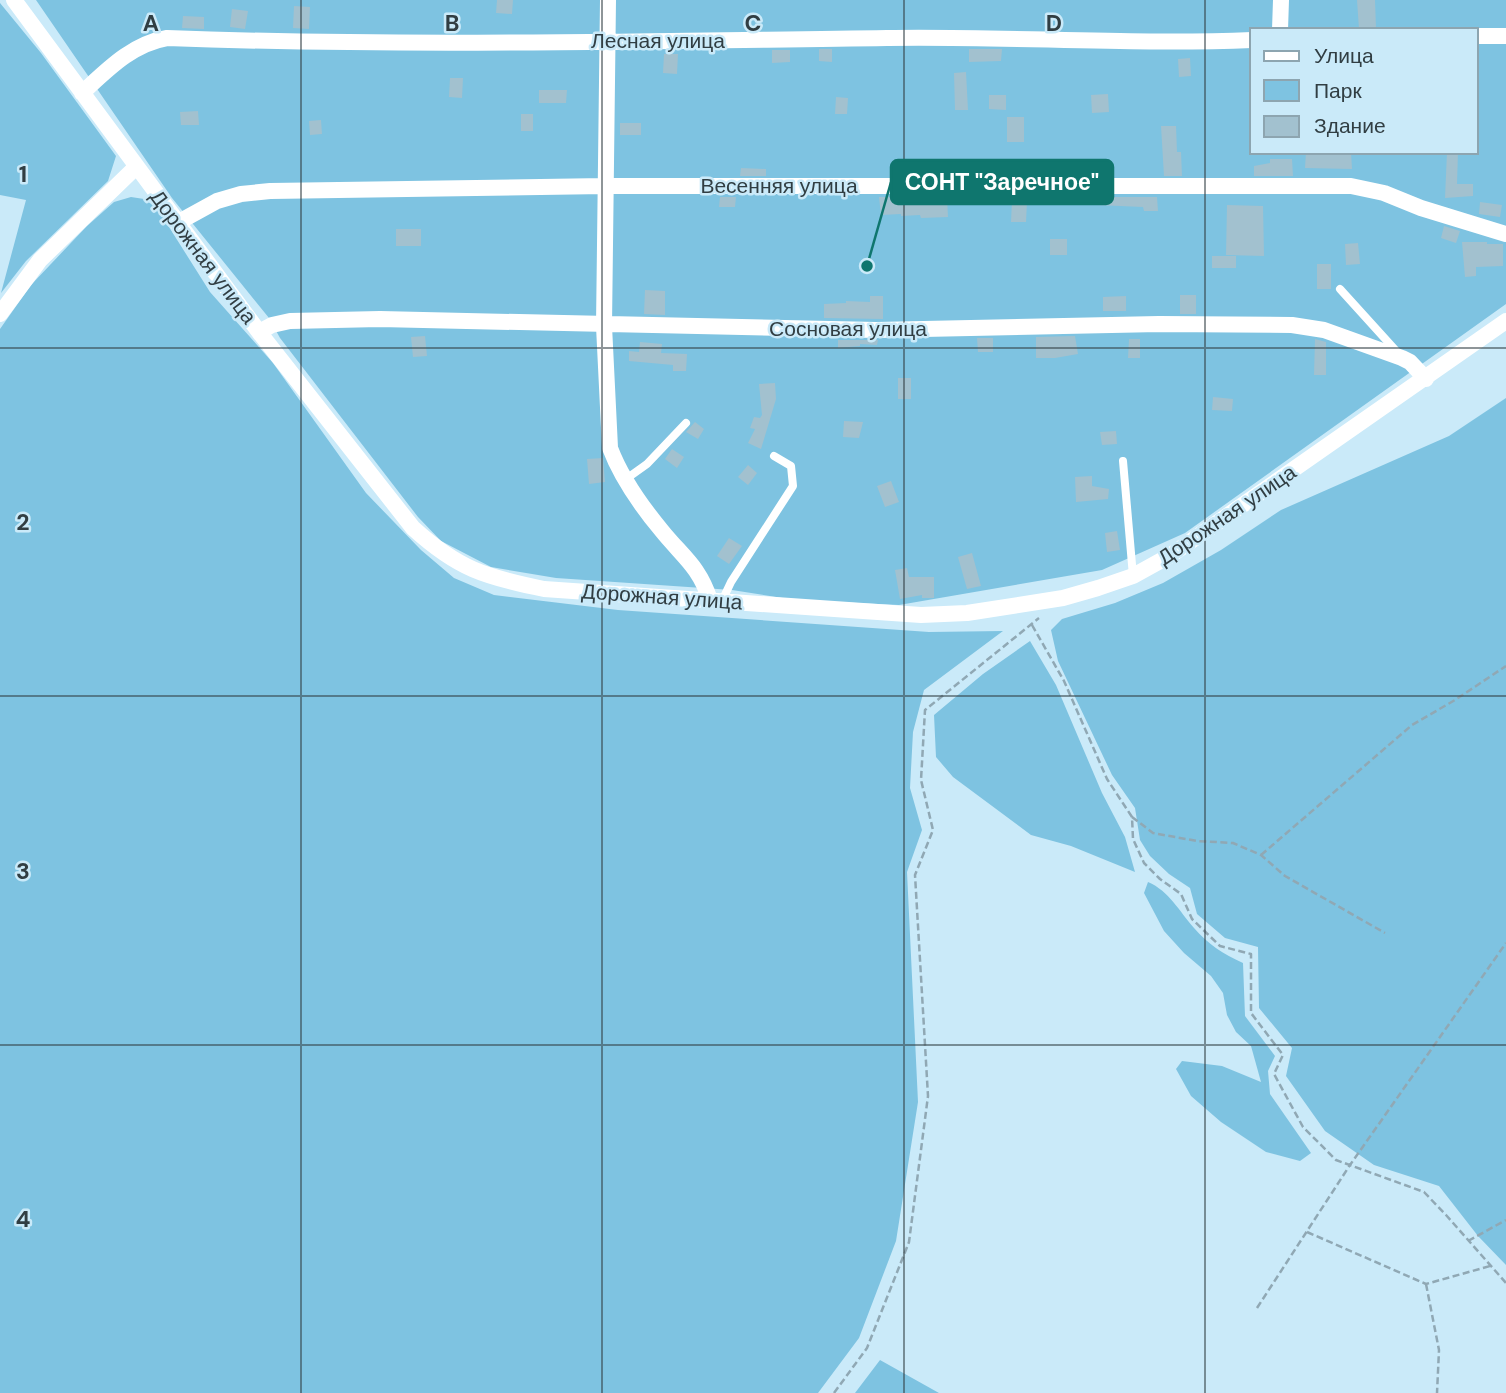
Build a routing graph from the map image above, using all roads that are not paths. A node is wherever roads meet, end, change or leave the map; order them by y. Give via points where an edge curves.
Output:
1 (14, 0) edge
2 (608, 0) edge
3 (1281, 0) edge
4 (1280, 28) edge
5 (1506, 36) edge
6 (1478, 37) edge
7 (1250, 40) edge
8 (607, 41) junction
9 (82, 93) junction
10 (136, 167) junction
11 (605, 186) junction
12 (177, 223) junction
13 (1506, 234) edge
14 (1340, 289) dead end
15 (0, 314) edge
16 (1506, 321) edge
17 (604, 326) junction
18 (259, 332) junction
19 (1402, 358) junction
20 (1426, 379) junction
21 (686, 423) dead end
22 (774, 456) dead end
23 (1123, 461) dead end
24 (626, 479) junction
25 (1133, 576) junction
26 (716, 601) junction

1 - 9 street, Дорожная улица
2 - 8 street
3 - 4 street
5 - 6 street
7 - 8 street, Лесная улица
8 - 9 street, Лесная улица via 167,38 134,49
8 - 11 street
9 - 10 street, Дорожная улица
10 - 12 street, Дорожная улица
10 - 15 street via 40,260
11 - 12 street, Весенняя улица via 270,191 217,201
11 - 13 street, Весенняя улица via 1351,187 1384,193
11 - 17 street
12 - 18 street, Дорожная улица
14 - 19 lane
16 - 20 street, Дорожная улица
17 - 18 street, Сосновая улица via 380,319 290,321
17 - 19 street, Сосновая улица via 876,330 1292,325 1324,330
17 - 24 street via 610,448
18 - 26 street, Дорожная улица via 413,528 439,551 499,580 544,589
19 - 20 street, Сосновая улица
20 - 25 street, Дорожная улица via 1171,555
21 - 24 lane
22 - 26 lane via 792,466 793,486
23 - 25 lane
24 - 26 street
25 - 26 street, Дорожная улица via 1063,598 967,613 920,615

